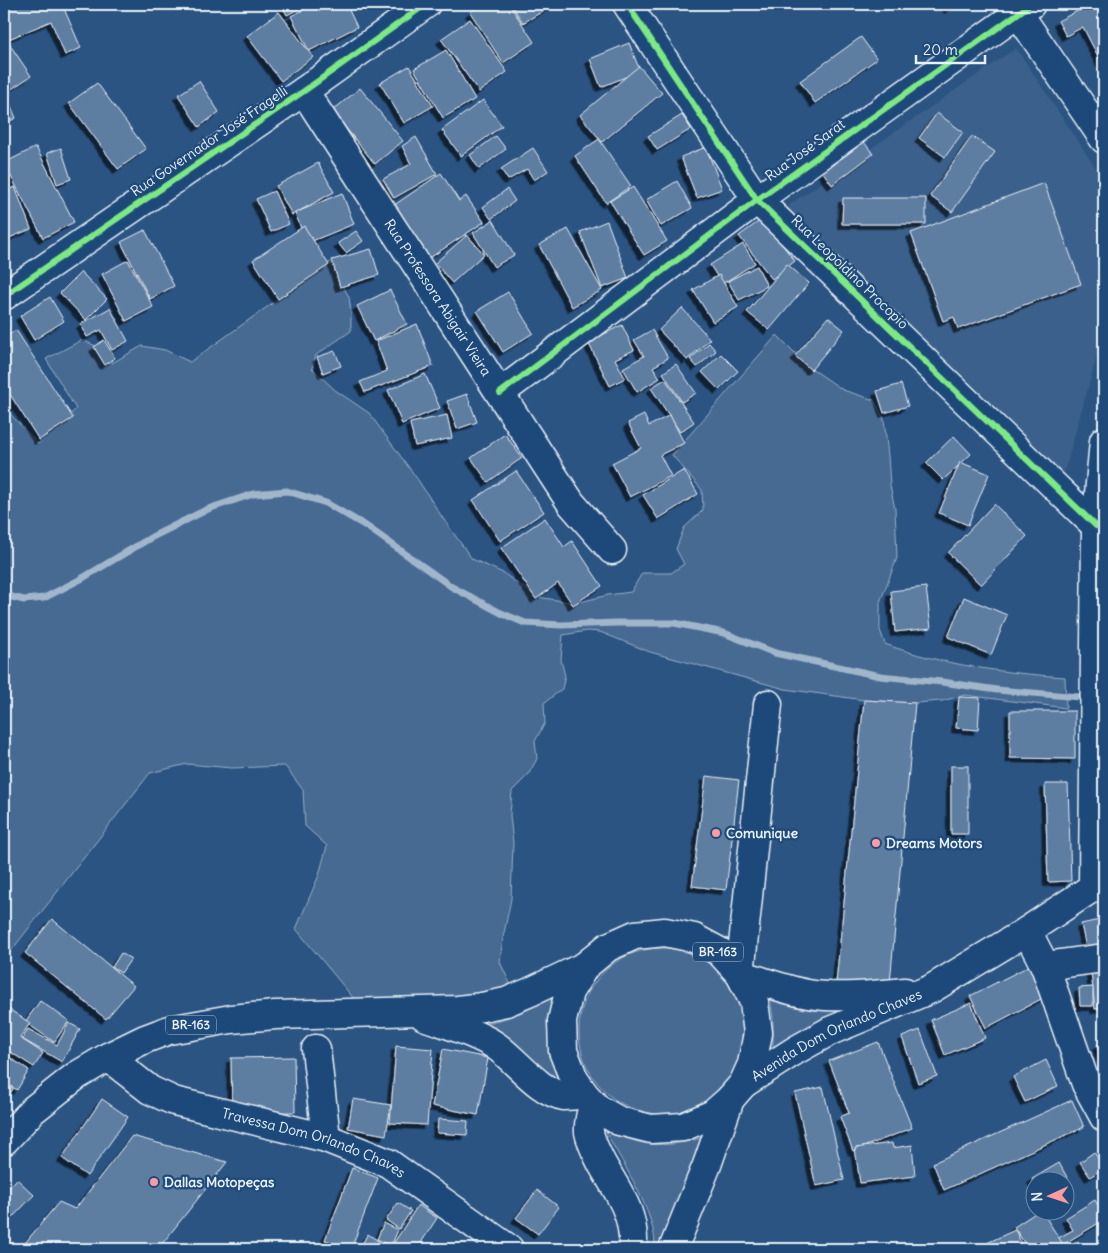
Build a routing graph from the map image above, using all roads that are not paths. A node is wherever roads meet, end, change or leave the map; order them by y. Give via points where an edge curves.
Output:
1 (426, 4) edge
2 (627, 4) edge
3 (1020, 7) edge
4 (304, 91) junction
5 (1104, 139) edge
6 (757, 200) junction
7 (4, 296) edge
8 (500, 393) junction
9 (1104, 441) edge
10 (1096, 526) junction
11 (612, 550) dead end
12 (768, 704) dead end
13 (1099, 884) edge
14 (1027, 931) junction
15 (1104, 958) edge
16 (585, 966) junction
17 (1045, 966) junction
18 (740, 974) junction
19 (932, 989) junction
20 (413, 1012) junction
21 (316, 1049) dead end
22 (108, 1057) junction
23 (736, 1091) junction
24 (588, 1099) junction
25 (1104, 1117) edge
26 (326, 1138) junction
27 (4, 1141) edge
28 (509, 1249) edge
29 (633, 1249) edge
30 (673, 1249) edge

1 - 4 street, Rua Governador José Fragelli
2 - 6 street, Rua Leopoldino Procopio
3 - 5 street
3 - 6 street, Rua José Sarat
4 - 7 street, Rua Governador José Fragelli
4 - 8 street, Rua Professora Abigair Vieira
6 - 8 street, Rua José Sarat
6 - 10 street, Rua Leopoldino Procopio
8 - 11 street, Rua Professora Abigair Vieira via 571,503
9 - 10 street
10 - 13 street
12 - 18 street
13 - 14 street, Avenida Dom Orlando Chaves
14 - 17 street
14 - 19 street, Avenida Dom Orlando Chaves
15 - 17 street
16 - 18 street, Avenida Dom Orlando Chaves / BR-163 via 608,947 635,935 665,932 694,938 720,952
16 - 20 street, Avenida Dom Orlando Chaves / BR-163 via 506,1002 458,1010
16 - 24 street, Avenida Dom Orlando Chaves / BR-163 via 570,992 562,1020 563,1051 574,1079
17 - 25 street via 1086,1084
18 - 19 street, Avenida Dom Orlando Chaves via 807,994 885,994
18 - 23 street, Avenida Dom Orlando Chaves / BR-163 via 754,1002 758,1033 752,1064
19 - 23 street, Avenida Dom Orlando Chaves via 830,1031
20 - 22 street, Avenida Dom Orlando Chaves / BR-163 via 231,1019 169,1030
20 - 24 street, Avenida Dom Orlando Chaves / BR-163 via 496,1046 553,1093
21 - 26 street
22 - 26 street, Travessa Dom Orlando Chaves via 150,1090 174,1101
22 - 27 street, Avenida Dom Orlando Chaves / BR-163 via 53,1094
23 - 24 street, Avenida Dom Orlando Chaves / BR-163 via 713,1114 683,1127 651,1129 620,1121 598,1109
23 - 30 street, Avenida Dom Orlando Chaves / BR-163
24 - 29 street via 590,1134 595,1150 624,1199 633,1232
26 - 28 street, Travessa Dom Orlando Chaves via 388,1163

